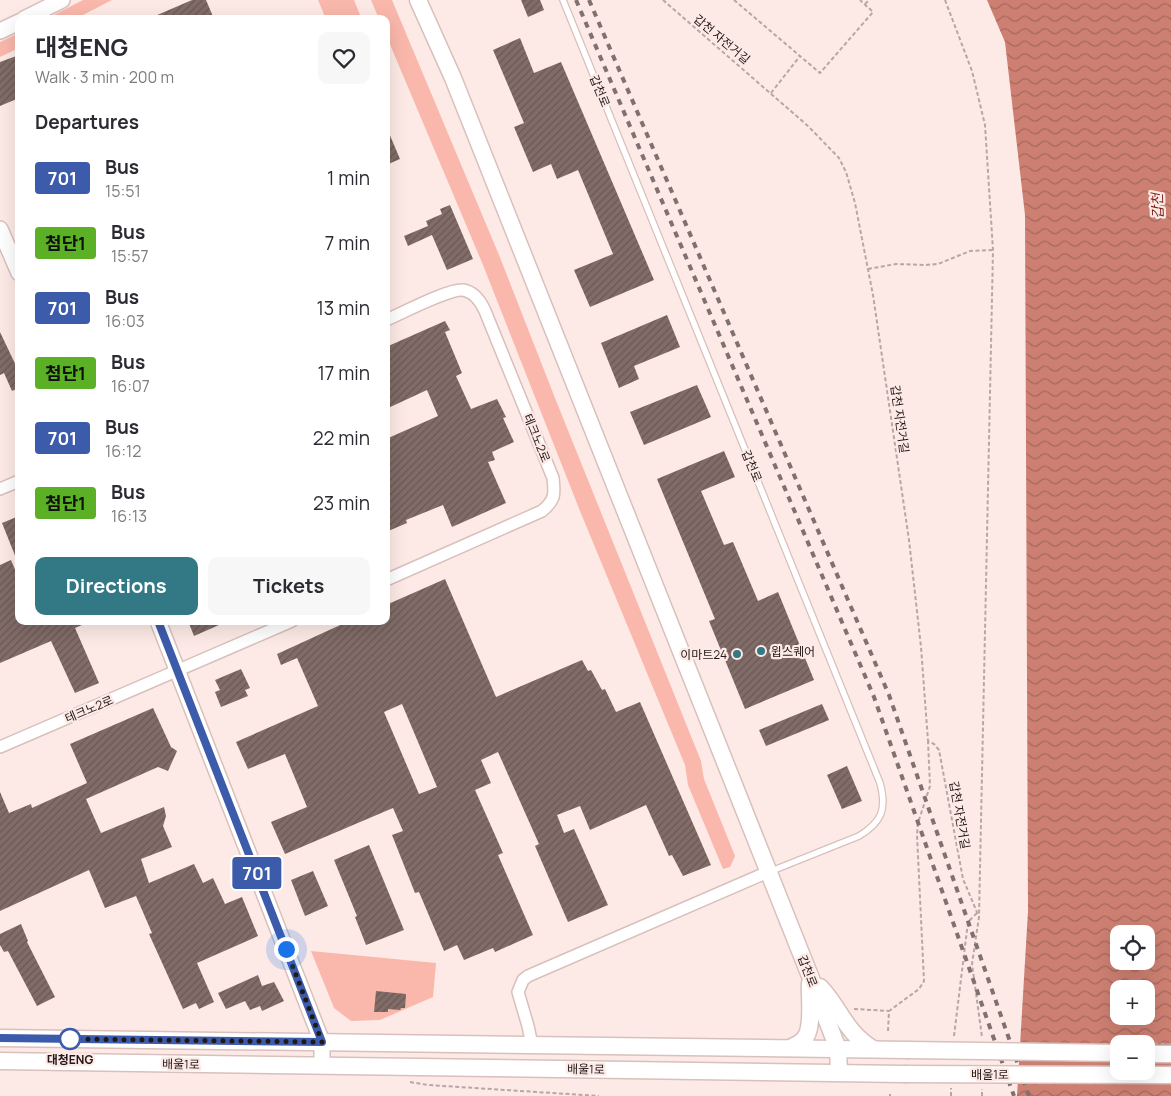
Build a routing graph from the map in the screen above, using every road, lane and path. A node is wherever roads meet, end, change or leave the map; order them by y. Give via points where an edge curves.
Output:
1 (62, 0) edge
2 (418, 0) edge
3 (564, 0) edge
4 (663, 0) edge
5 (734, 0) edge
6 (860, 0) edge
7 (870, 0) edge
8 (946, 0) edge
9 (865, 4) junction
10 (32, 15) edge
11 (15, 24) edge
12 (0, 31) edge
13 (800, 56) junction
14 (771, 93) junction
15 (0, 229) edge
16 (993, 250) junction
17 (15, 264) edge
18 (868, 269) junction
19 (390, 318) edge
20 (15, 483) edge
21 (0, 489) edge
22 (390, 578) edge
23 (160, 625) edge
24 (283, 625) edge
25 (178, 671) junction
26 (928, 741) junction
27 (0, 747) edge
28 (768, 872) junction
29 (977, 913) junction
30 (979, 917) junction
31 (810, 976) junction
32 (836, 1009) junction
33 (889, 1011) junction
34 (888, 1031) dead end
35 (0, 1038) edge
36 (982, 1039) dead end
37 (322, 1042) junction
38 (953, 1042) dead end
39 (532, 1045) junction
40 (790, 1048) junction
41 (838, 1049) junction
42 (873, 1049) junction
43 (1110, 1053) edge
44 (1155, 1054) edge
45 (1171, 1054) edge
46 (0, 1061) edge
47 (322, 1066) junction
48 (839, 1072) junction
49 (1171, 1076) edge
50 (409, 1082) dead end
51 (982, 1086) dead end
52 (951, 1087) dead end
53 (600, 1096) edge
54 (951, 1096) edge
55 (982, 1096) edge

1 - 10 street
2 - 28 main road, 갑천로 via 456,87
3 - 28 lane, 갑천로 via 883,793 882,813 870,830
4 - 14 path, 갑천 자전거길
5 - 13 path
6 - 9 path
7 - 9 path
8 - 16 path via 972,71 986,125
9 - 13 path via 873,12 820,73
11 - 12 street
13 - 14 path
14 - 18 path, 갑천 자전거길 via 839,158 855,203
15 - 17 street
16 - 18 path via 970,251 938,264 896,264
16 - 30 path
18 - 26 path, 갑천 자전거길 via 909,540
19 - 22 street, 테크노2로 via 449,292 463,290 480,300 553,478 555,492 551,503 542,511
20 - 21 street
23 - 25 street
24 - 25 street, 테크노2로
25 - 27 street, 테크노2로
25 - 37 street
26 - 29 path, 갑천 자전거길 via 939,750 963,879
26 - 33 path via 930,786 917,835 924,981 919,989
28 - 31 main road, 갑천로
28 - 39 street via 528,976 518,992
29 - 30 path, 갑천 자전거길
29 - 38 path via 968,922
30 - 36 path via 972,964
31 - 32 main road
31 - 40 main road via 811,1025 804,1040
31 - 41 main road, 갑천로
32 - 33 path
32 - 42 main road via 851,1032
33 - 34 path
35 - 37 main road, 배울1로
37 - 39 main road, 배울1로
37 - 47 street
39 - 40 main road, 배울1로
40 - 41 main road, 배울1로
41 - 42 main road, 배울1로
41 - 48 main road, 갑천로
42 - 43 main road, 배울1로, bridge
44 - 45 main road
46 - 47 main road, 배울1로
47 - 48 main road, 배울1로
48 - 49 main road, 배울1로, bridge
50 - 53 path
51 - 55 path
52 - 54 path

